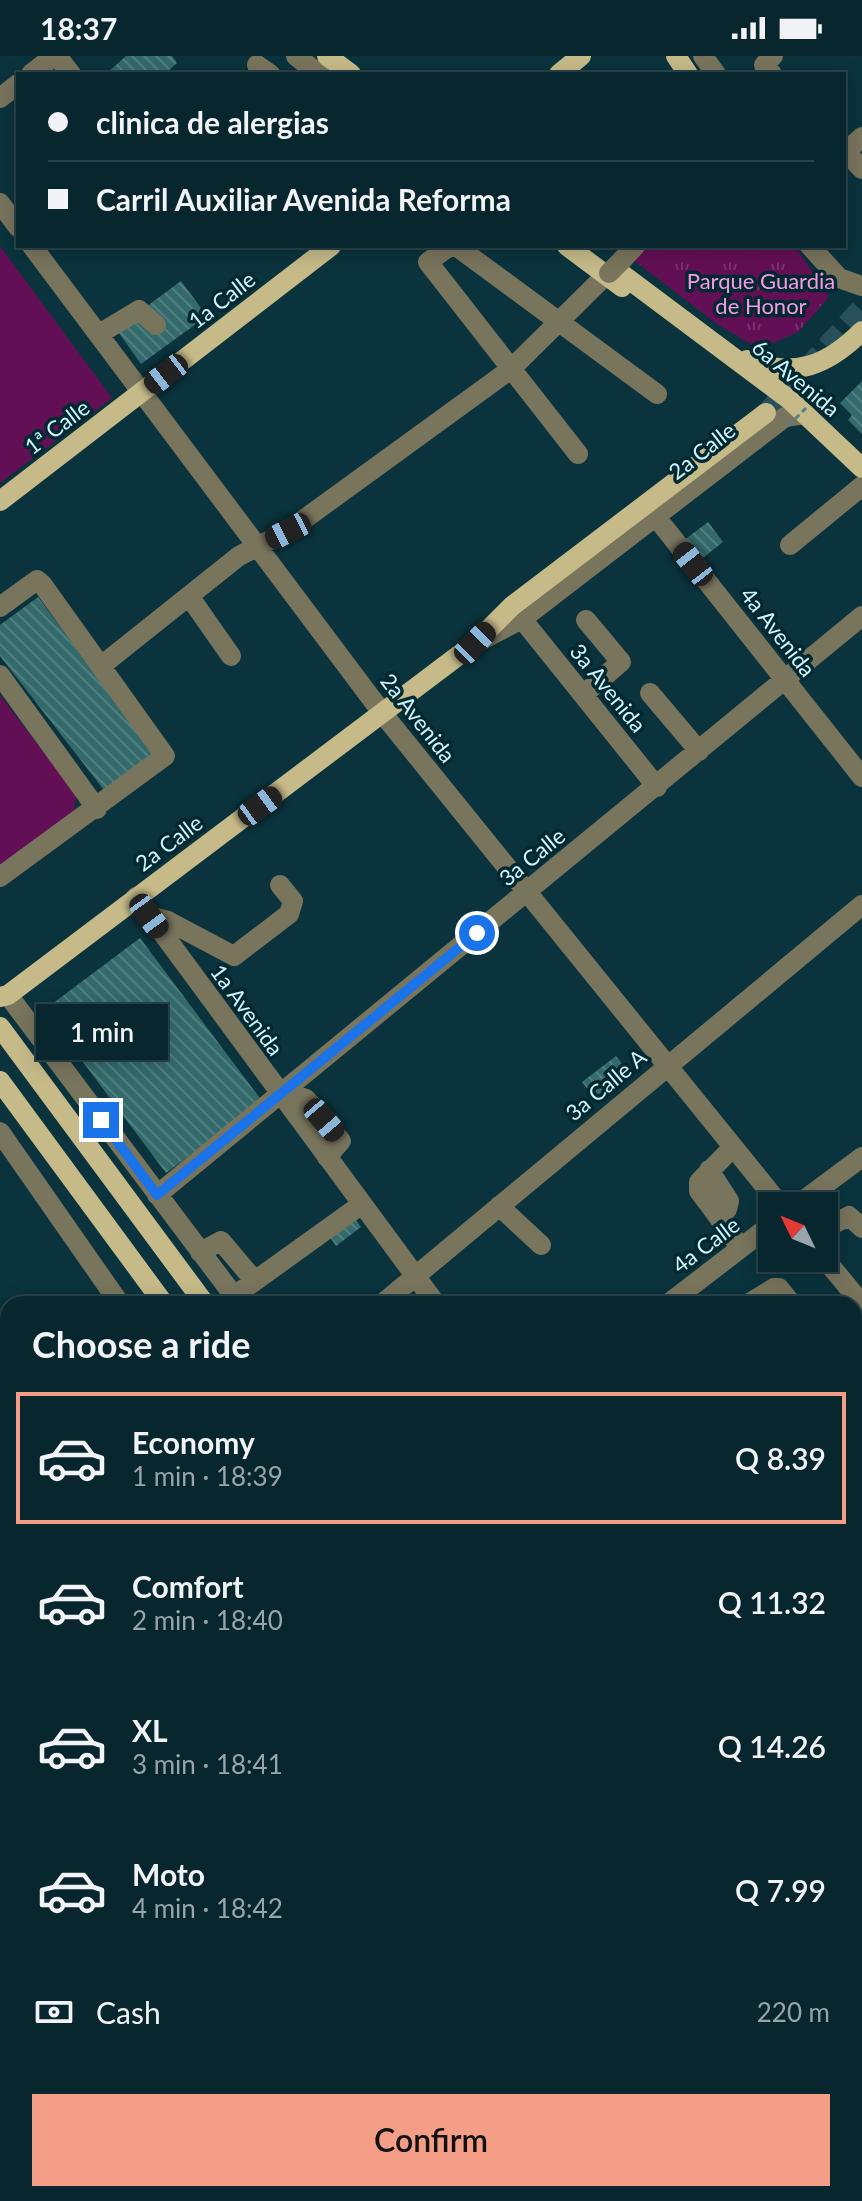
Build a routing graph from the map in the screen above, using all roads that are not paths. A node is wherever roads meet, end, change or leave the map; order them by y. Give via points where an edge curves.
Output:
1 (56, 56) edge
2 (327, 56) edge
3 (581, 56) edge
4 (773, 56) edge
5 (34, 72) edge
6 (69, 72) edge
7 (348, 72) edge
8 (561, 72) edge
9 (770, 72) edge
10 (16, 86) edge
11 (0, 98) edge
12 (862, 137) edge
13 (846, 151) edge
14 (846, 153) edge
15 (862, 169) edge
16 (0, 203) edge
17 (16, 224) edge
18 (34, 248) edge
19 (328, 248) edge
20 (450, 248) edge
21 (456, 248) edge
22 (573, 248) edge
23 (588, 248) edge
24 (812, 248) edge
25 (617, 264) edge
26 (858, 285) edge
27 (559, 322) junction
28 (156, 325) dead end
29 (862, 331) edge
30 (99, 334) junction
31 (718, 346) junction
32 (511, 369) junction
33 (142, 392) junction
34 (657, 394) dead end
35 (766, 413) tunnel mouth
36 (800, 416) junction
37 (578, 454) dead end
38 (862, 468) edge
39 (862, 486) edge
40 (0, 501) edge
41 (656, 517) junction
42 (790, 545) dead end
43 (258, 546) junction
44 (189, 596) junction
45 (0, 607) edge
46 (862, 616) edge
47 (522, 619) junction
48 (586, 620) dead end
49 (475, 643) junction
50 (231, 656) dead end
51 (101, 666) junction
52 (0, 675) edge
53 (785, 680) junction
54 (650, 693) dead end
55 (583, 695) junction
56 (383, 714) junction
57 (699, 751) junction
58 (862, 777) edge
59 (657, 787) junction
60 (97, 809) junction
61 (0, 877) edge
62 (280, 885) dead end
63 (526, 893) junction
64 (136, 897) junction
65 (859, 912) edge
66 (149, 916) junction
67 (3, 1002) edge
68 (0, 1027) edge
69 (667, 1065) junction
70 (0, 1081) edge
71 (282, 1094) junction
72 (0, 1132) edge
73 (733, 1147) junction
74 (862, 1157) edge
75 (770, 1192) edge
76 (815, 1192) edge
77 (157, 1195) junction
78 (362, 1204) junction
79 (499, 1206) junction
80 (858, 1217) edge
81 (838, 1224) edge
82 (758, 1235) edge
83 (541, 1245) dead end
84 (741, 1248) junction
85 (200, 1252) junction
86 (836, 1272) edge
87 (416, 1276) junction
88 (254, 1280) junction
89 (111, 1296) edge
90 (158, 1296) edge
91 (199, 1296) edge
92 (234, 1296) edge
93 (240, 1296) edge
94 (392, 1296) edge
95 (430, 1296) edge
96 (679, 1296) edge
97 (761, 1296) edge
98 (786, 1296) edge
99 (855, 1296) edge

1 - 5 street
1 - 6 street
2 - 7 main road
3 - 8 main road
4 - 9 street via 764,65
10 - 11 street
12 - 13 street
14 - 15 street
16 - 17 street
18 - 30 street, 2a Avenida
19 - 33 main road, 1a Calle
20 - 32 street via 428,262
21 - 27 street
22 - 25 main road
23 - 25 main road, 6a Avenida
24 - 26 street via 828,268
25 - 27 street
25 - 31 main road, 6a Avenida
25 - 36 main road
27 - 32 street
27 - 34 street
28 - 30 street via 135,310
29 - 31 main road via 839,354 800,367 765,367
30 - 33 street, 2a Avenida
31 - 36 main road, 6a Avenida
32 - 37 street
32 - 43 street via 288,531
33 - 40 main road, 1ª Calle
33 - 43 street, 2a Avenida
35 - 49 main road, 2a Calle via 512,606
36 - 38 main road, 6a Avenida
36 - 41 street, 2a Calle via 785,417
39 - 42 street
41 - 47 street, 2a Calle
41 - 53 street, 4a Avenida
43 - 44 street
43 - 56 street, 2a Avenida
44 - 50 street
44 - 51 street
45 - 51 street via 37,580
46 - 53 street, 3a Calle
47 - 49 street, 2a Calle
47 - 55 street, 3a Avenida
48 - 55 street via 621,662
49 - 56 main road, 2a Calle
51 - 60 street via 165,756
52 - 60 street
53 - 57 street, 3a Calle
53 - 58 street, 4a Avenida
54 - 57 street
55 - 59 street, 3a Avenida
56 - 63 street, 2a Avenida
56 - 64 main road, 2a Calle
57 - 59 street, 3a Calle
59 - 63 street, 3a Calle
60 - 61 street
62 - 66 street via 293,901 289,914 234,956
63 - 69 street, 2a Avenida
63 - 71 street, 3a Calle
64 - 66 street, 1a Avenida
64 - 67 main road, 2a Calle
65 - 69 street, 3a Calle A
66 - 71 street, 1a Avenida
67 - 77 street
68 - 91 main road
69 - 73 street, 2a Avenida
69 - 79 street, 3a Calle A
70 - 90 main road
71 - 77 street, 3a Calle
71 - 78 street via 306,1099 341,1141 327,1157
72 - 89 street
73 - 75 street, 2a Avenida
73 - 84 street via 699,1182 699,1191
74 - 76 street
77 - 85 street
78 - 87 street
78 - 88 street
79 - 83 street
79 - 87 street, 3a Calle A
80 - 81 street
82 - 84 street, 4a Calle
84 - 96 street, 4a Calle
85 - 88 street via 221,1241
85 - 92 street
86 - 99 street
87 - 94 street, 3a Calle A
87 - 95 street
88 - 93 street
97 - 98 street via 774,1288

